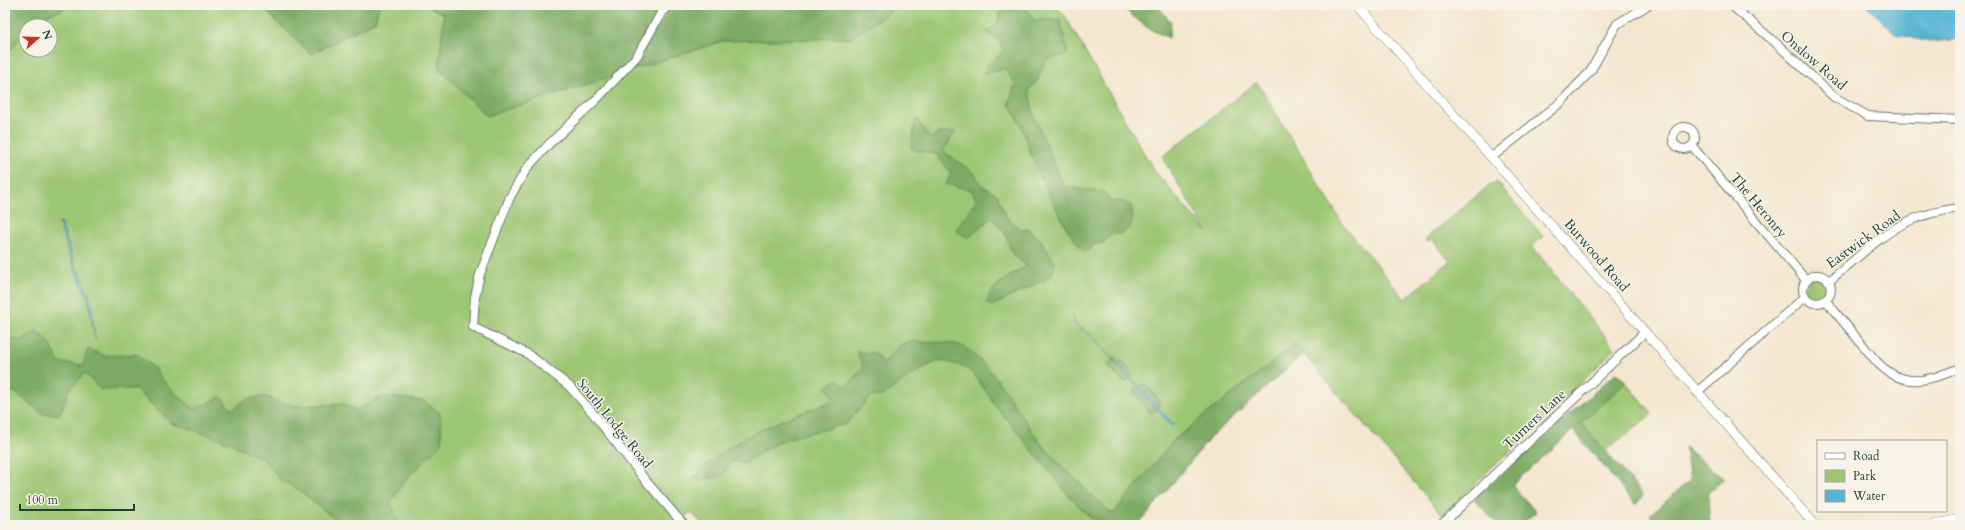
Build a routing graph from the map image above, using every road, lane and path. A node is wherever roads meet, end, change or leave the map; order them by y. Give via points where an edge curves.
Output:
1 (669, 5) edge
2 (1357, 5) edge
3 (1648, 5) edge
4 (1731, 5) edge
5 (1960, 120) edge
6 (1692, 146) dead end
7 (1492, 157) junction
8 (1960, 208) edge
9 (1806, 280) junction
10 (1829, 281) junction
11 (1805, 297) junction
12 (1826, 301) junction
13 (1645, 332) junction
14 (1960, 368) edge
15 (1697, 392) junction
16 (1960, 519) edge
17 (684, 525) edge
18 (1441, 525) edge
19 (1815, 525) edge
20 (1934, 525) edge

1 - 17 street, South Lodge Road via 661,13 637,56 527,168 510,197 480,274 475,296 473,326 528,354 569,386
2 - 7 street, Burwood Road
3 - 7 street via 1617,24 1590,72 1560,103
4 - 5 street, Onslow Road via 1834,97 1868,116
6 - 9 street, The Heronry
7 - 13 street, Burwood Road
8 - 10 street, Eastwick Road via 1939,211 1908,221
9 - 10 street via 1819,275
9 - 11 street via 1803,290
10 - 12 street via 1832,290
11 - 12 street via 1816,304
11 - 15 street
12 - 14 street via 1885,371 1895,377 1922,380
13 - 15 street, Burwood Road
13 - 18 street, Turners Lane
15 - 19 street, Burwood Road
16 - 20 street

